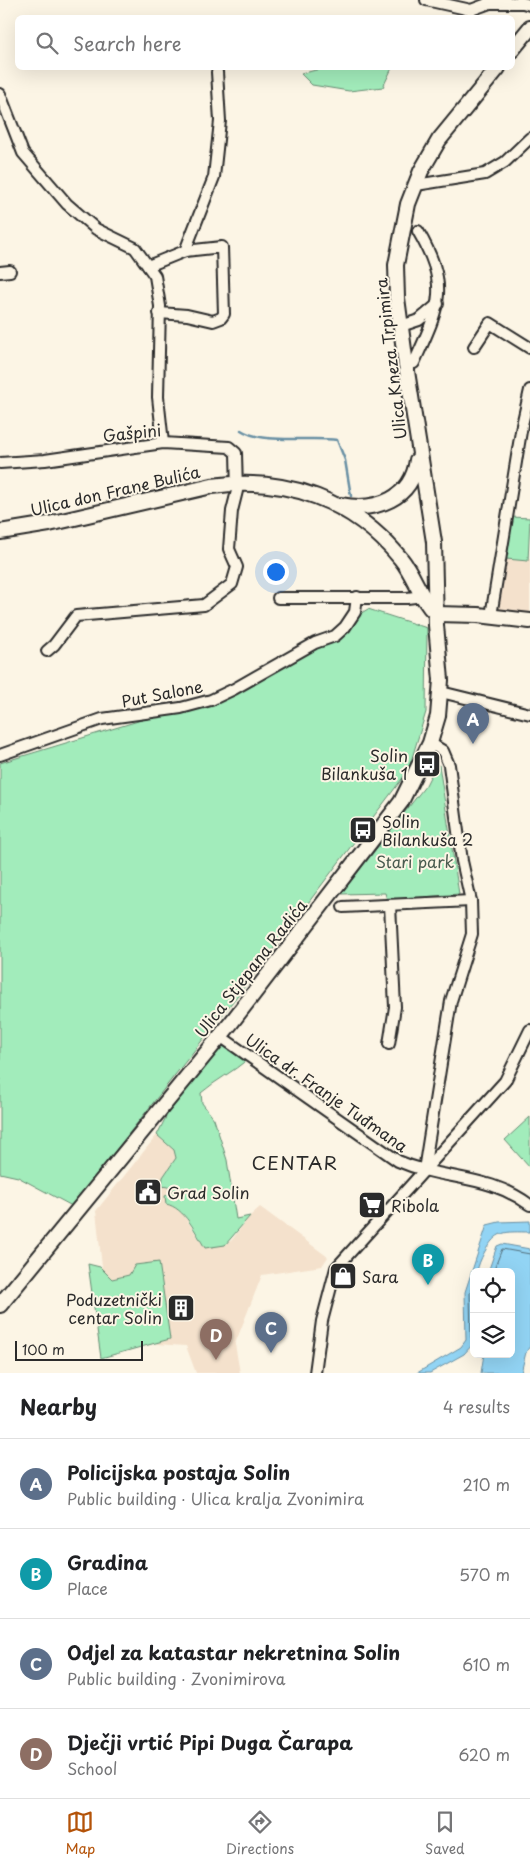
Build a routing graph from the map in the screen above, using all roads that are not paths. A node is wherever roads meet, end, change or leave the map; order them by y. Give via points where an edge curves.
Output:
1 (426, 0) edge
2 (490, 1) edge
3 (530, 5) edge
4 (530, 28) edge
5 (515, 46) edge
6 (496, 70) edge
7 (216, 72) dead end
8 (0, 94) edge
9 (530, 138) edge
10 (416, 185) junction
11 (418, 231) dead end
12 (185, 251) junction
13 (148, 266) junction
14 (438, 304) junction
15 (159, 313) junction
16 (401, 326) junction
17 (474, 347) dead end
18 (530, 348) edge
19 (414, 364) dead end
20 (530, 390) edge
21 (163, 443) junction
22 (418, 449) junction
23 (0, 463) edge
24 (238, 483) junction
25 (400, 493) junction
26 (427, 501) junction
27 (337, 504) junction
28 (0, 532) edge
29 (423, 596) junction
30 (357, 597) junction
31 (278, 598) dead end
32 (436, 614) junction
33 (491, 616) junction
34 (530, 621) edge
35 (47, 651) dead end
36 (441, 692) junction
37 (530, 714) edge
38 (430, 744) junction
39 (0, 755) edge
40 (471, 901) junction
41 (390, 905) junction
42 (343, 907) dead end
43 (530, 1030) edge
44 (220, 1036) junction
45 (389, 1044) dead end
46 (424, 1170) junction
47 (530, 1205) edge
48 (0, 1305) edge
49 (315, 1373) edge

1 - 2 street via 471,10
2 - 3 street
4 - 5 main road
6 - 10 main road, Ulica Kneza Trpimira via 439,140
7 - 12 street via 220,121 214,177
8 - 13 street via 23,153 67,204 96,229 135,248
9 - 10 street via 505,162 485,174
10 - 16 main road, Ulica Kneza Trpimira via 408,204 396,265
11 - 14 street via 431,253 440,281
12 - 13 street
12 - 15 street via 222,247 224,314 213,321
13 - 15 street via 155,276
14 - 16 street via 419,320
14 - 19 street
15 - 21 street via 158,397
16 - 22 main road, Ulica Kneza Trpimira
17 - 18 street via 490,323
20 - 33 street
21 - 23 street, Gašpini via 45,460
21 - 24 street, Gašpini via 229,447 236,453
22 - 25 main road, Ulica don Frane Bulića via 414,474
22 - 26 main road, Ulica Kneza Trpimira
24 - 27 main road, Ulica don Frane Bulića via 272,485
24 - 28 main road, Ulica don Frane Bulića
24 - 35 street via 232,511 230,548 237,567 232,584 204,605 76,616
25 - 26 main road via 415,494
25 - 27 main road, Ulica don Frane Bulića via 391,501 377,506
26 - 32 main road, Ulica Kneza Trpimira via 434,542
27 - 29 main road, Ulica don Frane Bulića via 395,552 412,574
29 - 30 street
29 - 32 main road, Ulica don Frane Bulića
30 - 31 street
30 - 39 street, Put Salone via 355,612 335,636 211,700 181,708 102,719
32 - 33 main road
32 - 36 main road, Ulica Stjepana Radića
33 - 34 main road
36 - 37 street
36 - 38 main road, Ulica Stjepana Radića
38 - 40 street via 443,751 449,764
38 - 44 main road, Ulica Stjepana Radića via 401,802
40 - 41 street
40 - 46 street via 470,944 451,1001
41 - 42 street
41 - 45 street via 394,1007
43 - 46 street via 505,1081
44 - 46 street, Ulica dr. Franje Tuđmana via 398,1161
44 - 48 main road, Ulica Stjepana Radića
46 - 47 street, Ulica dr. Franje Tuđmana via 495,1185
46 - 49 street via 336,1268 322,1322

